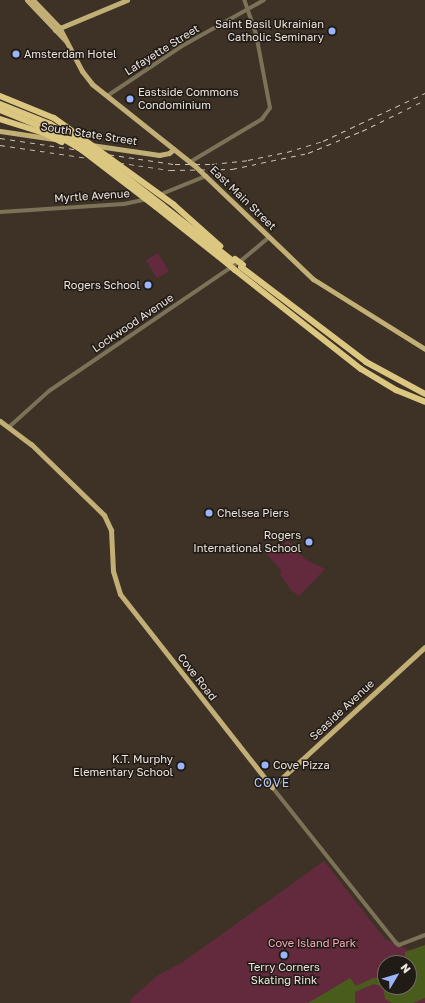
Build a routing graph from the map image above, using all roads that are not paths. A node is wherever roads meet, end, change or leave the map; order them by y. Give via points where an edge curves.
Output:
1 (27, 0) edge
2 (33, 0) edge
3 (127, 0) edge
4 (244, 0) edge
5 (264, 0) edge
6 (249, 9) junction
7 (57, 28) junction
8 (0, 96) edge
9 (107, 96) junction
10 (0, 104) edge
11 (0, 110) edge
12 (0, 119) edge
13 (47, 129) junction
14 (0, 131) edge
15 (174, 149) junction
16 (190, 162) junction
17 (206, 176) junction
18 (159, 206) junction
19 (0, 212) edge
20 (191, 228) junction
21 (198, 233) junction
22 (269, 237) junction
23 (232, 261) junction
24 (240, 267) junction
25 (425, 349) edge
26 (383, 373) junction
27 (425, 389) edge
28 (425, 394) edge
29 (425, 402) edge
30 (0, 421) edge
31 (9, 427) junction
32 (425, 647) edge
33 (272, 788) junction
34 (425, 935) edge

1 - 7 main road, East Main Street
2 - 7 main road, East Main Street
3 - 7 main road
4 - 6 street
5 - 6 street, Lafayette Street
6 - 9 street, Lafayette Street via 182,46
6 - 16 street via 270,108 262,119
7 - 9 main road, East Main Street via 86,77
8 - 20 highway, bridge via 54,118 174,205
9 - 15 main road, East Main Street
10 - 13 highway
11 - 13 highway
12 - 13 highway
13 - 18 highway, bridge
13 - 18 highway, bridge via 87,147
14 - 15 main road, South State Street via 158,155
15 - 16 main road, East Main Street
16 - 17 main road, East Main Street
17 - 19 street, Myrtle Avenue via 130,203
17 - 22 main road, East Main Street
18 - 20 highway
20 - 21 highway
20 - 21 highway
21 - 23 highway
21 - 23 highway
22 - 25 main road, East Main Street via 319,284
22 - 31 street, Lockwood Avenue via 262,246 243,260 49,391
23 - 24 highway, bridge
23 - 24 highway, bridge
24 - 26 highway
24 - 29 highway via 361,369 396,390
26 - 27 highway
26 - 28 highway
30 - 31 main road, Cove Road
31 - 33 main road, Cove Road via 31,444 104,515 111,530 113,571 120,594
32 - 33 main road, Seaside Avenue
33 - 34 street, Cove Road via 399,945

